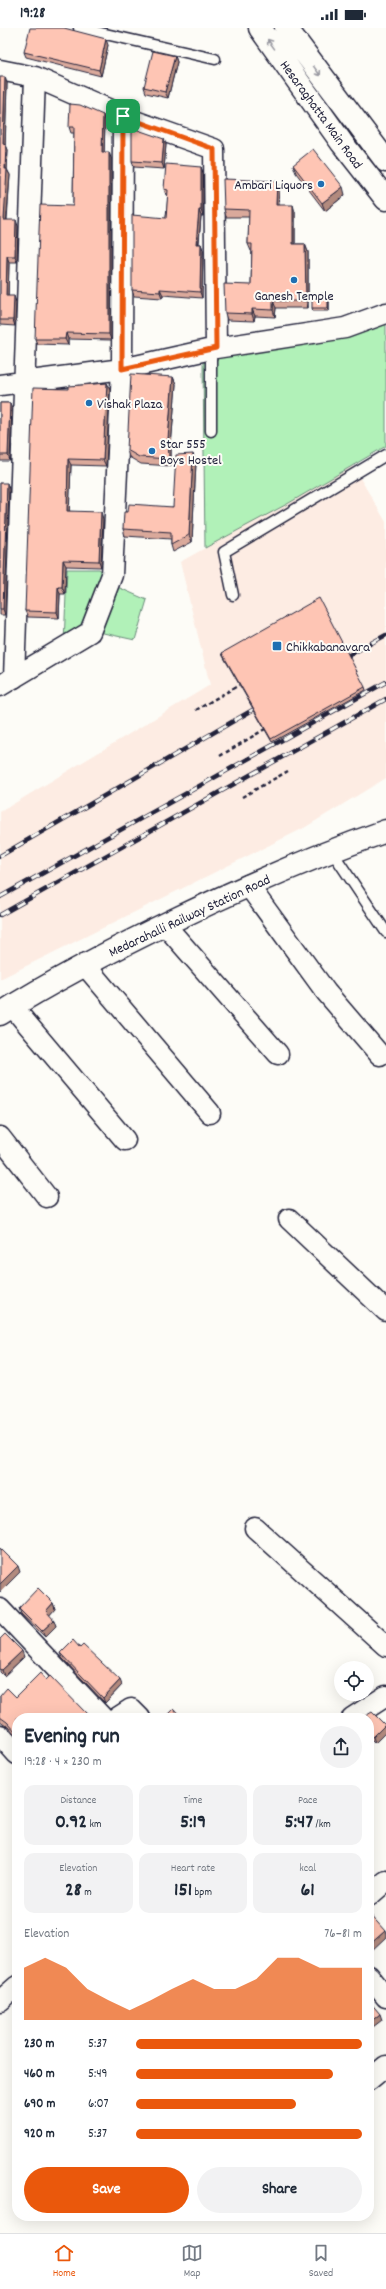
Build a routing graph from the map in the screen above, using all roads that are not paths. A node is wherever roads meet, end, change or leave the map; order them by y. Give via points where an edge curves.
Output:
1 (79, 28) edge
2 (260, 28) edge
3 (286, 28) edge
4 (215, 59) dead end
5 (0, 70) edge
6 (35, 77) junction
7 (123, 116) junction
8 (386, 161) edge
9 (386, 199) edge
10 (386, 313) edge
11 (214, 349) junction
12 (122, 369) junction
13 (24, 382) junction
14 (0, 385) edge
15 (211, 431) dead end
16 (386, 455) edge
17 (233, 595) dead end
18 (7, 682) edge
19 (386, 832) edge
20 (331, 850) junction
21 (248, 885) junction
22 (165, 925) junction
23 (386, 932) edge
24 (84, 964) junction
25 (6, 1010) edge
26 (278, 1054) dead end
27 (380, 1055) dead end
28 (210, 1113) dead end
29 (0, 1137) edge
30 (124, 1140) dead end
31 (47, 1197) dead end
32 (289, 1219) dead end
33 (386, 1311) edge
34 (255, 1528) dead end
35 (0, 1609) edge
36 (386, 1646) edge
37 (386, 1696) edge
38 (98, 1713) edge
39 (125, 1713) edge
40 (135, 1713) edge
41 (360, 1713) edge
42 (0, 1735) edge
43 (12, 1748) edge
44 (386, 1881) edge
45 (374, 1892) edge
46 (374, 1981) edge
47 (12, 1990) edge
48 (384, 1992) edge
49 (0, 2001) edge
50 (386, 2066) edge
51 (374, 2076) edge

1 - 4 lane
9 -> 2 street, Hesaraghatta Main Road via 342,143
3 -> 8 street, Hesaraghatta Main Road
5 - 6 street
6 - 7 street
6 - 13 street
7 - 11 street via 214,149
7 - 12 street
10 - 11 street via 345,328
11 - 12 street
11 - 15 lane
12 - 13 street
12 - 18 street via 112,575 90,632
13 - 14 street
13 - 18 street
16 - 17 lane via 224,552
19 - 20 street, Medarahalli Railway Station Road
20 - 21 street, Medarahalli Railway Station Road
20 - 23 lane
21 - 22 street, Medarahalli Railway Station Road
21 - 27 street via 326,992
22 - 24 street, Medarahalli Railway Station Road
22 - 26 street
24 - 25 street, Medarahalli Railway Station Road
24 - 28 street
25 - 30 street
29 - 31 street
32 - 33 street
34 - 36 street
35 - 38 street
37 - 41 street
39 - 40 street via 131,1709
42 - 43 street
44 - 45 street
46 - 48 street
47 - 49 street
50 - 51 street

